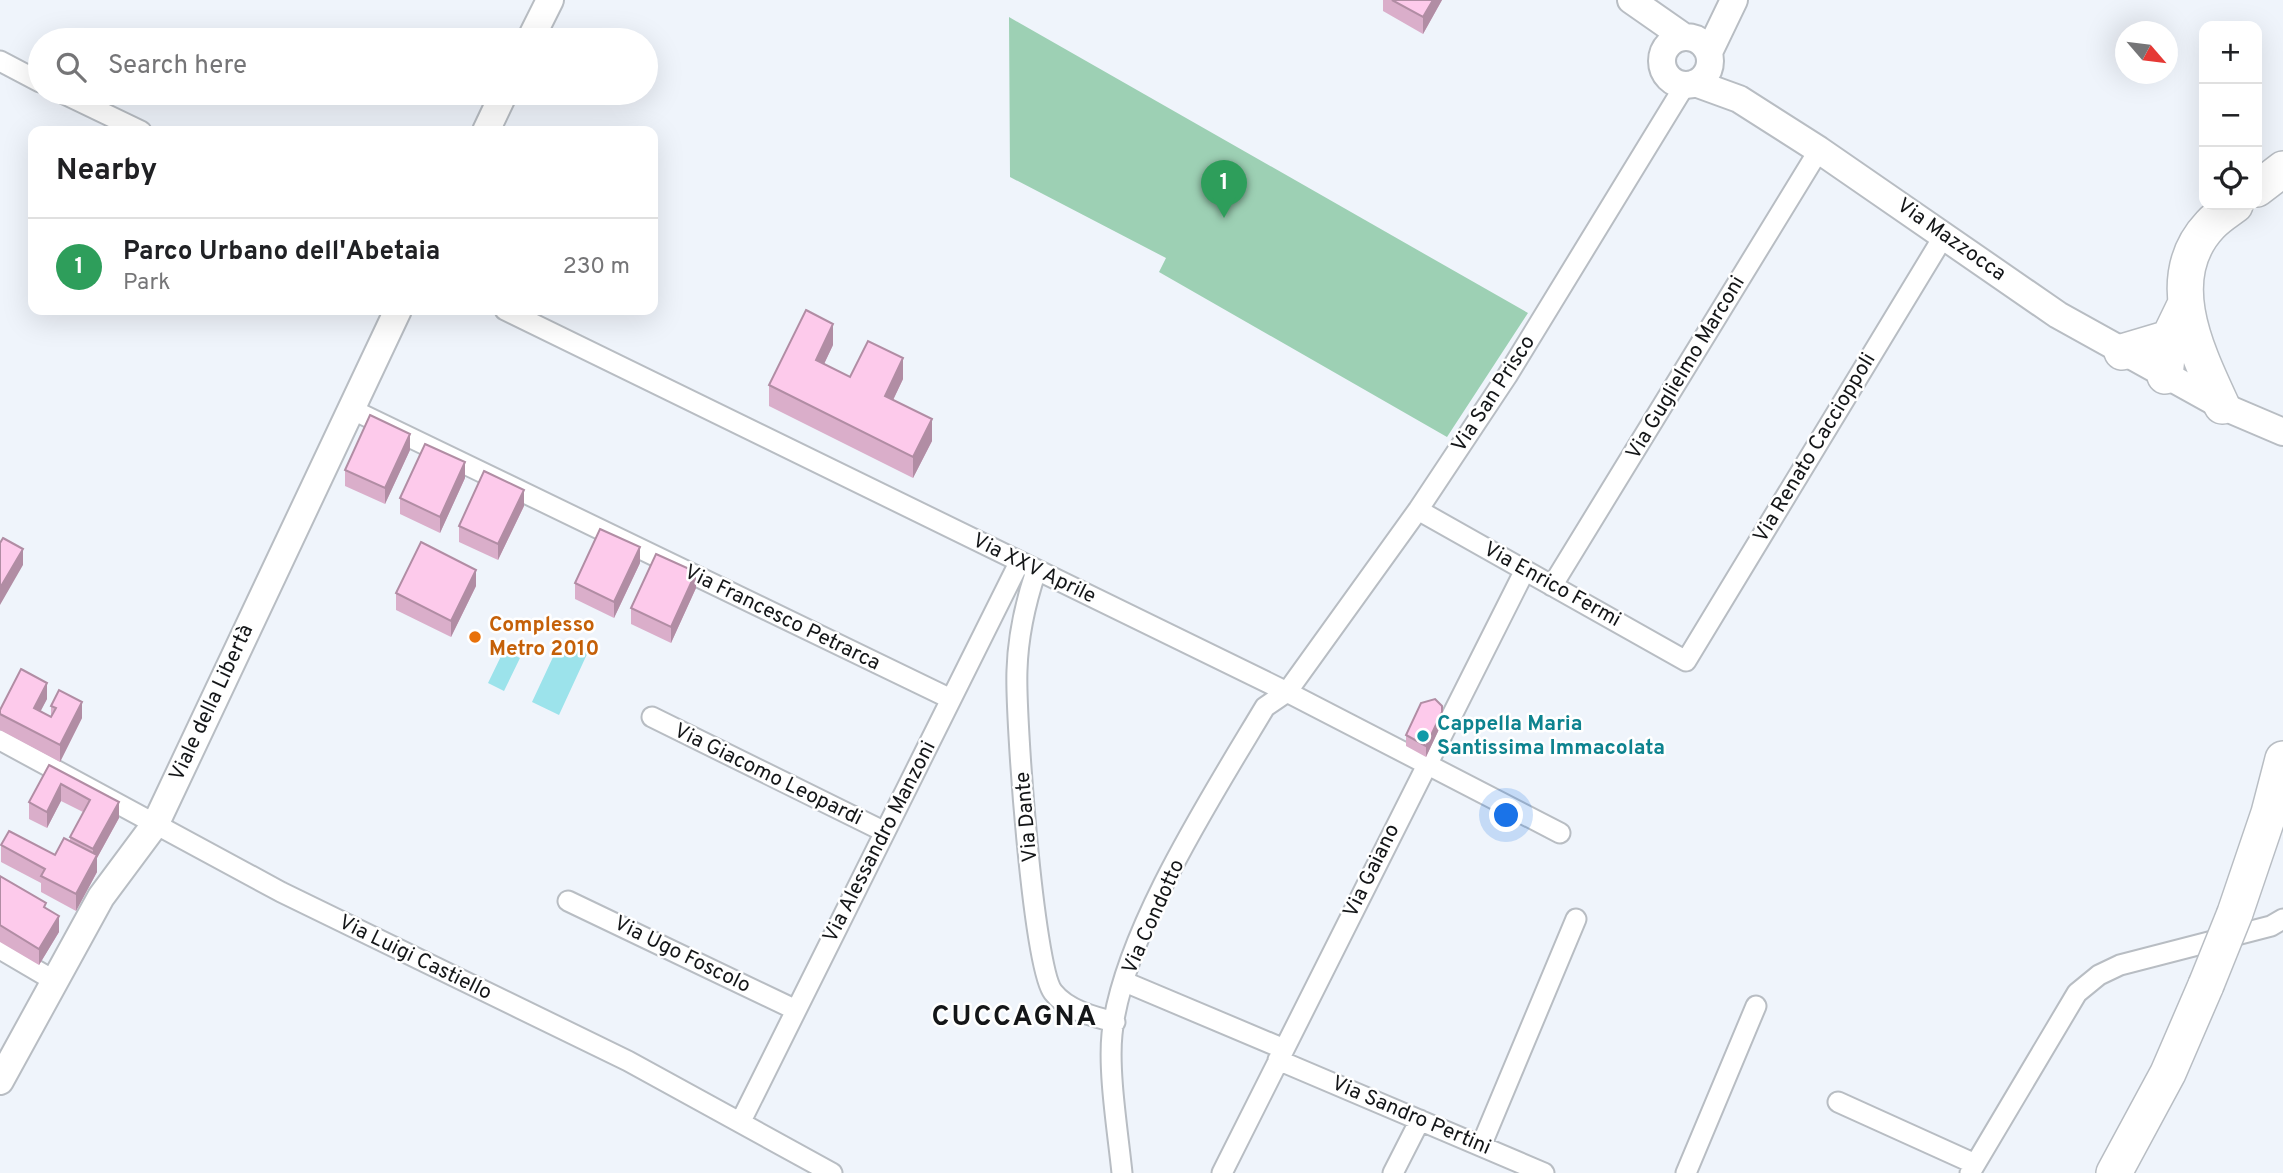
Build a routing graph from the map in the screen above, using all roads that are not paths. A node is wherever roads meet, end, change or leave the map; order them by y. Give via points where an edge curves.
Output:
1 (550, 0) edge
2 (1636, 5) edge
3 (1730, 7) edge
4 (536, 28) edge
5 (1663, 58) junction
6 (1696, 60) junction
7 (0, 61) edge
8 (28, 76) edge
9 (87, 105) edge
10 (499, 105) edge
11 (131, 126) edge
12 (488, 126) edge
13 (1819, 150) junction
14 (2283, 170) edge
15 (2262, 185) edge
16 (2283, 191) edge
17 (2262, 197) edge
18 (2228, 210) edge
19 (1945, 234) junction
20 (396, 315) edge
21 (515, 315) edge
22 (2181, 341) junction
23 (2122, 352) junction
24 (2165, 376) junction
25 (2222, 406) junction
26 (349, 408) junction
27 (2283, 432) edge
28 (1418, 510) junction
29 (1028, 567) junction
30 (1525, 570) junction
31 (1552, 586) junction
32 (1686, 661) joint
33 (1287, 692) junction
34 (951, 699) junction
35 (652, 718) dead end
36 (0, 740) edge
37 (2283, 759) edge
38 (1426, 764) junction
39 (156, 823) junction
40 (885, 832) junction
41 (1560, 833) dead end
42 (568, 901) dead end
43 (1576, 919) dead end
44 (2283, 919) edge
45 (0, 949) edge
46 (52, 980) junction
47 (1125, 982) junction
48 (1756, 1006) dead end
49 (796, 1010) junction
50 (1115, 1022) junction
51 (7, 1051) edge
52 (1281, 1054) junction
53 (0, 1082) edge
54 (1838, 1102) dead end
55 (1420, 1120) junction
56 (741, 1121) junction
57 (1481, 1146) junction
58 (1973, 1168) edge
59 (832, 1173) edge
60 (1122, 1173) edge
61 (1222, 1173) edge
62 (1393, 1173) edge
63 (1544, 1173) edge
64 (1686, 1173) edge
65 (2114, 1173) edge

1 - 4 street
2 - 5 street, Via Mazzocca
2 - 6 street
3 - 6 street, Via San Prisco
5 - 6 street via 1670,44
5 - 6 street, Via Mazzocca via 1668,76
6 - 13 street, Via Mazzocca via 1739,99
6 - 28 street, Via San Prisco via 1507,376
7 - 8 street
9 - 11 street
10 - 12 street
13 - 19 street, Via Mazzocca
13 - 31 street, Via Guglielmo Marconi
14 - 15 highway
16 - 17 highway
18 - 22 highway via 2209,225 2190,263
19 - 23 street, Via Mazzocca via 2058,315
19 - 32 street, Via Renato Caccioppoli
20 - 26 street, Viale della Libertà
21 - 29 street, Via XXV Aprile
22 - 23 highway
22 - 24 highway
22 - 25 highway
23 - 24 street, Via Mazzocca
24 - 25 street, Via Mazzocca
25 - 27 street, Via Mazzocca
26 - 34 street, Via Francesco Petrarca
26 - 39 street, Viale della Libertà
28 - 30 street, Via Enrico Fermi
28 - 33 street, Via San Prisco
29 - 33 street, Via XXV Aprile
29 - 34 street, Via Alessandro Manzoni
29 - 50 street, Via Dante via 1017,671 1038,938 1052,991 1064,1003
30 - 31 street, Via Enrico Fermi
30 - 38 street, Via Gaiano
31 - 32 street, Via Enrico Fermi
33 - 38 street, Via XXV Aprile
33 - 47 street, Via Condotto via 1265,707 1224,776 1171,873
34 - 40 street, Via Alessandro Manzoni
35 - 40 street, Via Giacomo Leopardi
36 - 39 street, Via Luigi Castiello
37 - 65 highway, bridge via 2235,913 2206,985 2168,1073
38 - 41 street, Via XXV Aprile
38 - 52 street, Via Gaiano
39 - 46 street, Viale della Libertà via 101,897
39 - 56 street, Via Luigi Castiello via 281,891
40 - 49 street, Via Alessandro Manzoni
42 - 49 street, Via Ugo Foscolo
43 - 57 street
44 - 58 street via 2099,975 2072,1002
45 - 46 street
46 - 51 street, Viale della Libertà
47 - 50 street, Via Condotto
47 - 52 street, Via Sandro Pertini
48 - 64 street
49 - 56 street, Via Alessandro Manzoni
50 - 60 street, Via Condotto via 1112,1036
51 - 53 street, Viale della Libertà
52 - 55 street, Via Sandro Pertini
52 - 61 street, Via Gaiano
54 - 58 street
55 - 57 street, Via Sandro Pertini
55 - 62 street
56 - 59 street, Via Luigi Castiello
57 - 63 street, Via Sandro Pertini

